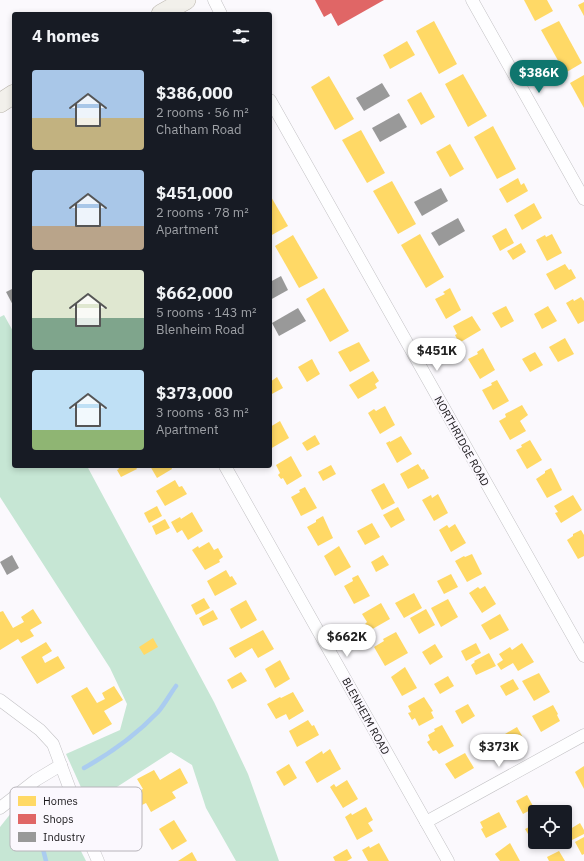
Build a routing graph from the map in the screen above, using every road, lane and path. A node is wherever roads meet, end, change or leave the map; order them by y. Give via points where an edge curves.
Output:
1 (186, 0) edge
2 (214, 0) edge
3 (472, 0) edge
4 (165, 12) edge
5 (221, 12) edge
6 (12, 95) edge
7 (0, 103) edge
8 (272, 104) edge
9 (584, 199) edge
10 (226, 468) edge
11 (584, 656) edge
12 (0, 700) edge
13 (584, 735) edge
14 (62, 765) junction
15 (27, 787) edge
16 (70, 787) edge
17 (10, 800) edge
18 (0, 808) edge
19 (426, 822) junction
20 (94, 851) edge
21 (98, 861) edge
22 (448, 861) edge

1 - 4 main road
2 - 5 street
3 - 9 street
6 - 7 main road
8 - 11 street, NORTHRIDGE ROAD
10 - 19 street, BLENHEIM ROAD
12 - 14 street via 48,738
13 - 19 street
14 - 15 street
14 - 16 street
17 - 18 street
19 - 22 street, BLENHEIM ROAD
20 - 21 street

